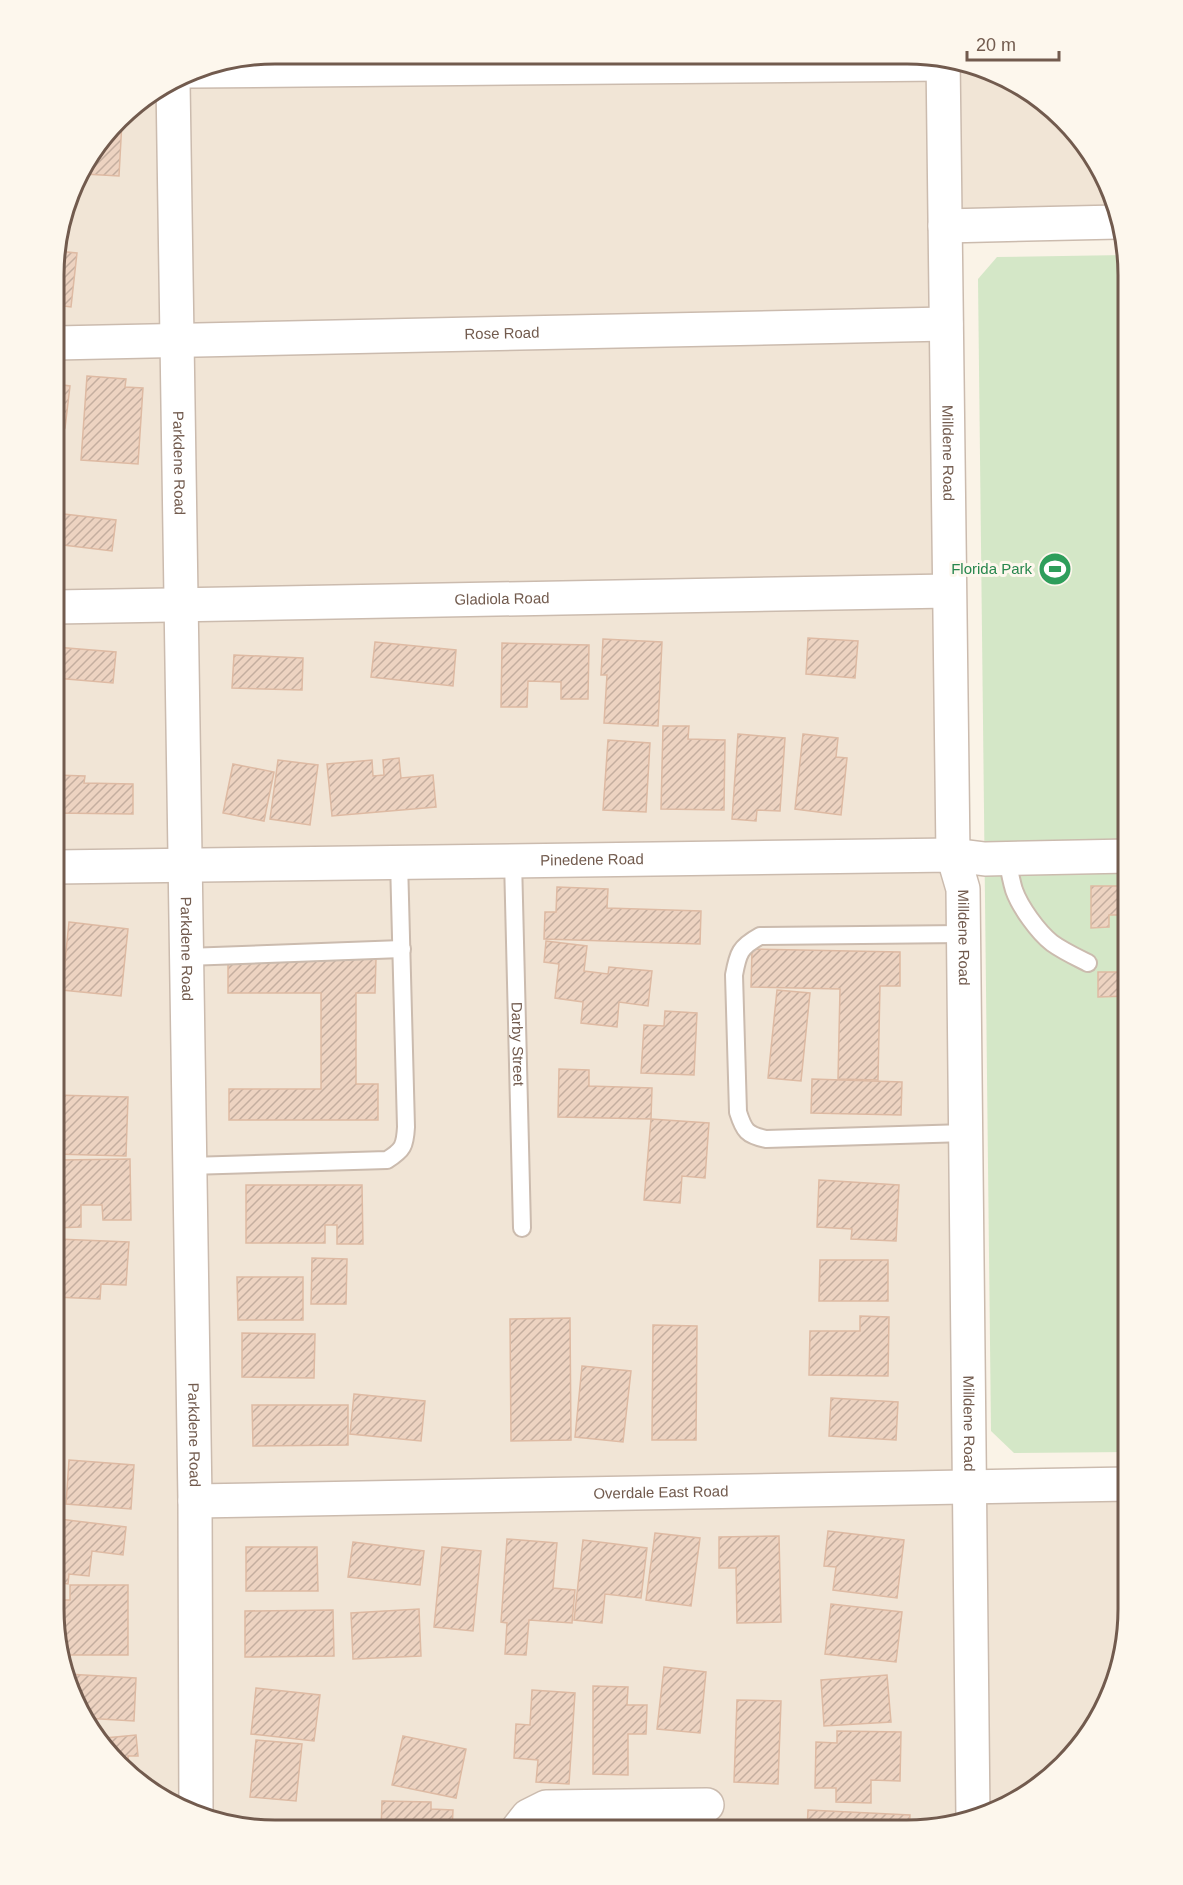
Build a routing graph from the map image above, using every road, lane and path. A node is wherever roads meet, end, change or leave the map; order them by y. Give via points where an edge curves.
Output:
1 (717, 64) edge
2 (943, 68) edge
3 (223, 72) edge
4 (173, 91) edge
5 (1111, 222) edge
6 (945, 226) junction
7 (946, 324) junction
8 (177, 341) junction
9 (64, 343) edge
10 (949, 591) junction
11 (181, 606) junction
12 (64, 607) edge
13 (952, 855) junction
14 (1118, 856) edge
15 (1007, 858) junction
16 (513, 860) junction
17 (399, 861) junction
18 (184, 864) junction
19 (64, 867) edge
20 (963, 934) junction
21 (402, 948) junction
22 (186, 957) junction
23 (1088, 963) dead end
24 (966, 1133) junction
25 (189, 1166) junction
26 (522, 1228) dead end
27 (1118, 1484) edge
28 (969, 1487) junction
29 (195, 1501) junction
30 (196, 1804) edge
31 (707, 1805) dead end
32 (973, 1810) edge
33 (525, 1820) edge

1 - 3 street
2 - 6 street, Milldene Road
4 - 8 street, Parkdene Road
5 - 6 street
6 - 7 street, Milldene Road
7 - 8 street, Rose Road
7 - 10 street, Milldene Road
8 - 9 street, Rose Road
8 - 11 street, Parkdene Road
10 - 11 street, Gladiola Road
10 - 13 street, Milldene Road
11 - 12 street, Gladiola Road
11 - 18 street, Parkdene Road
13 - 15 street, Pinedene Road
13 - 16 street, Pinedene Road
13 - 20 street, Milldene Road via 963,890
14 - 15 street, Pinedene Road
15 - 23 lane via 1014,891 1034,923 1050,941
16 - 17 street, Pinedene Road
16 - 26 lane, Darby Street
17 - 18 street, Pinedene Road
17 - 21 lane
18 - 19 street, Pinedene Road
18 - 22 street, Parkdene Road
20 - 24 street, Milldene Road
20 - 24 lane via 760,936 745,944 736,960 734,975 738,1112 744,1130 754,1137
21 - 22 lane
21 - 25 lane via 406,1127 400,1152 387,1160
22 - 25 street, Parkdene Road
24 - 28 street, Milldene Road
25 - 29 street, Parkdene Road
27 - 28 street, Overdale East Road
28 - 29 street, Overdale East Road
28 - 32 street, Milldene Road
29 - 30 street, Parkdene Road
31 - 33 street via 546,1807

